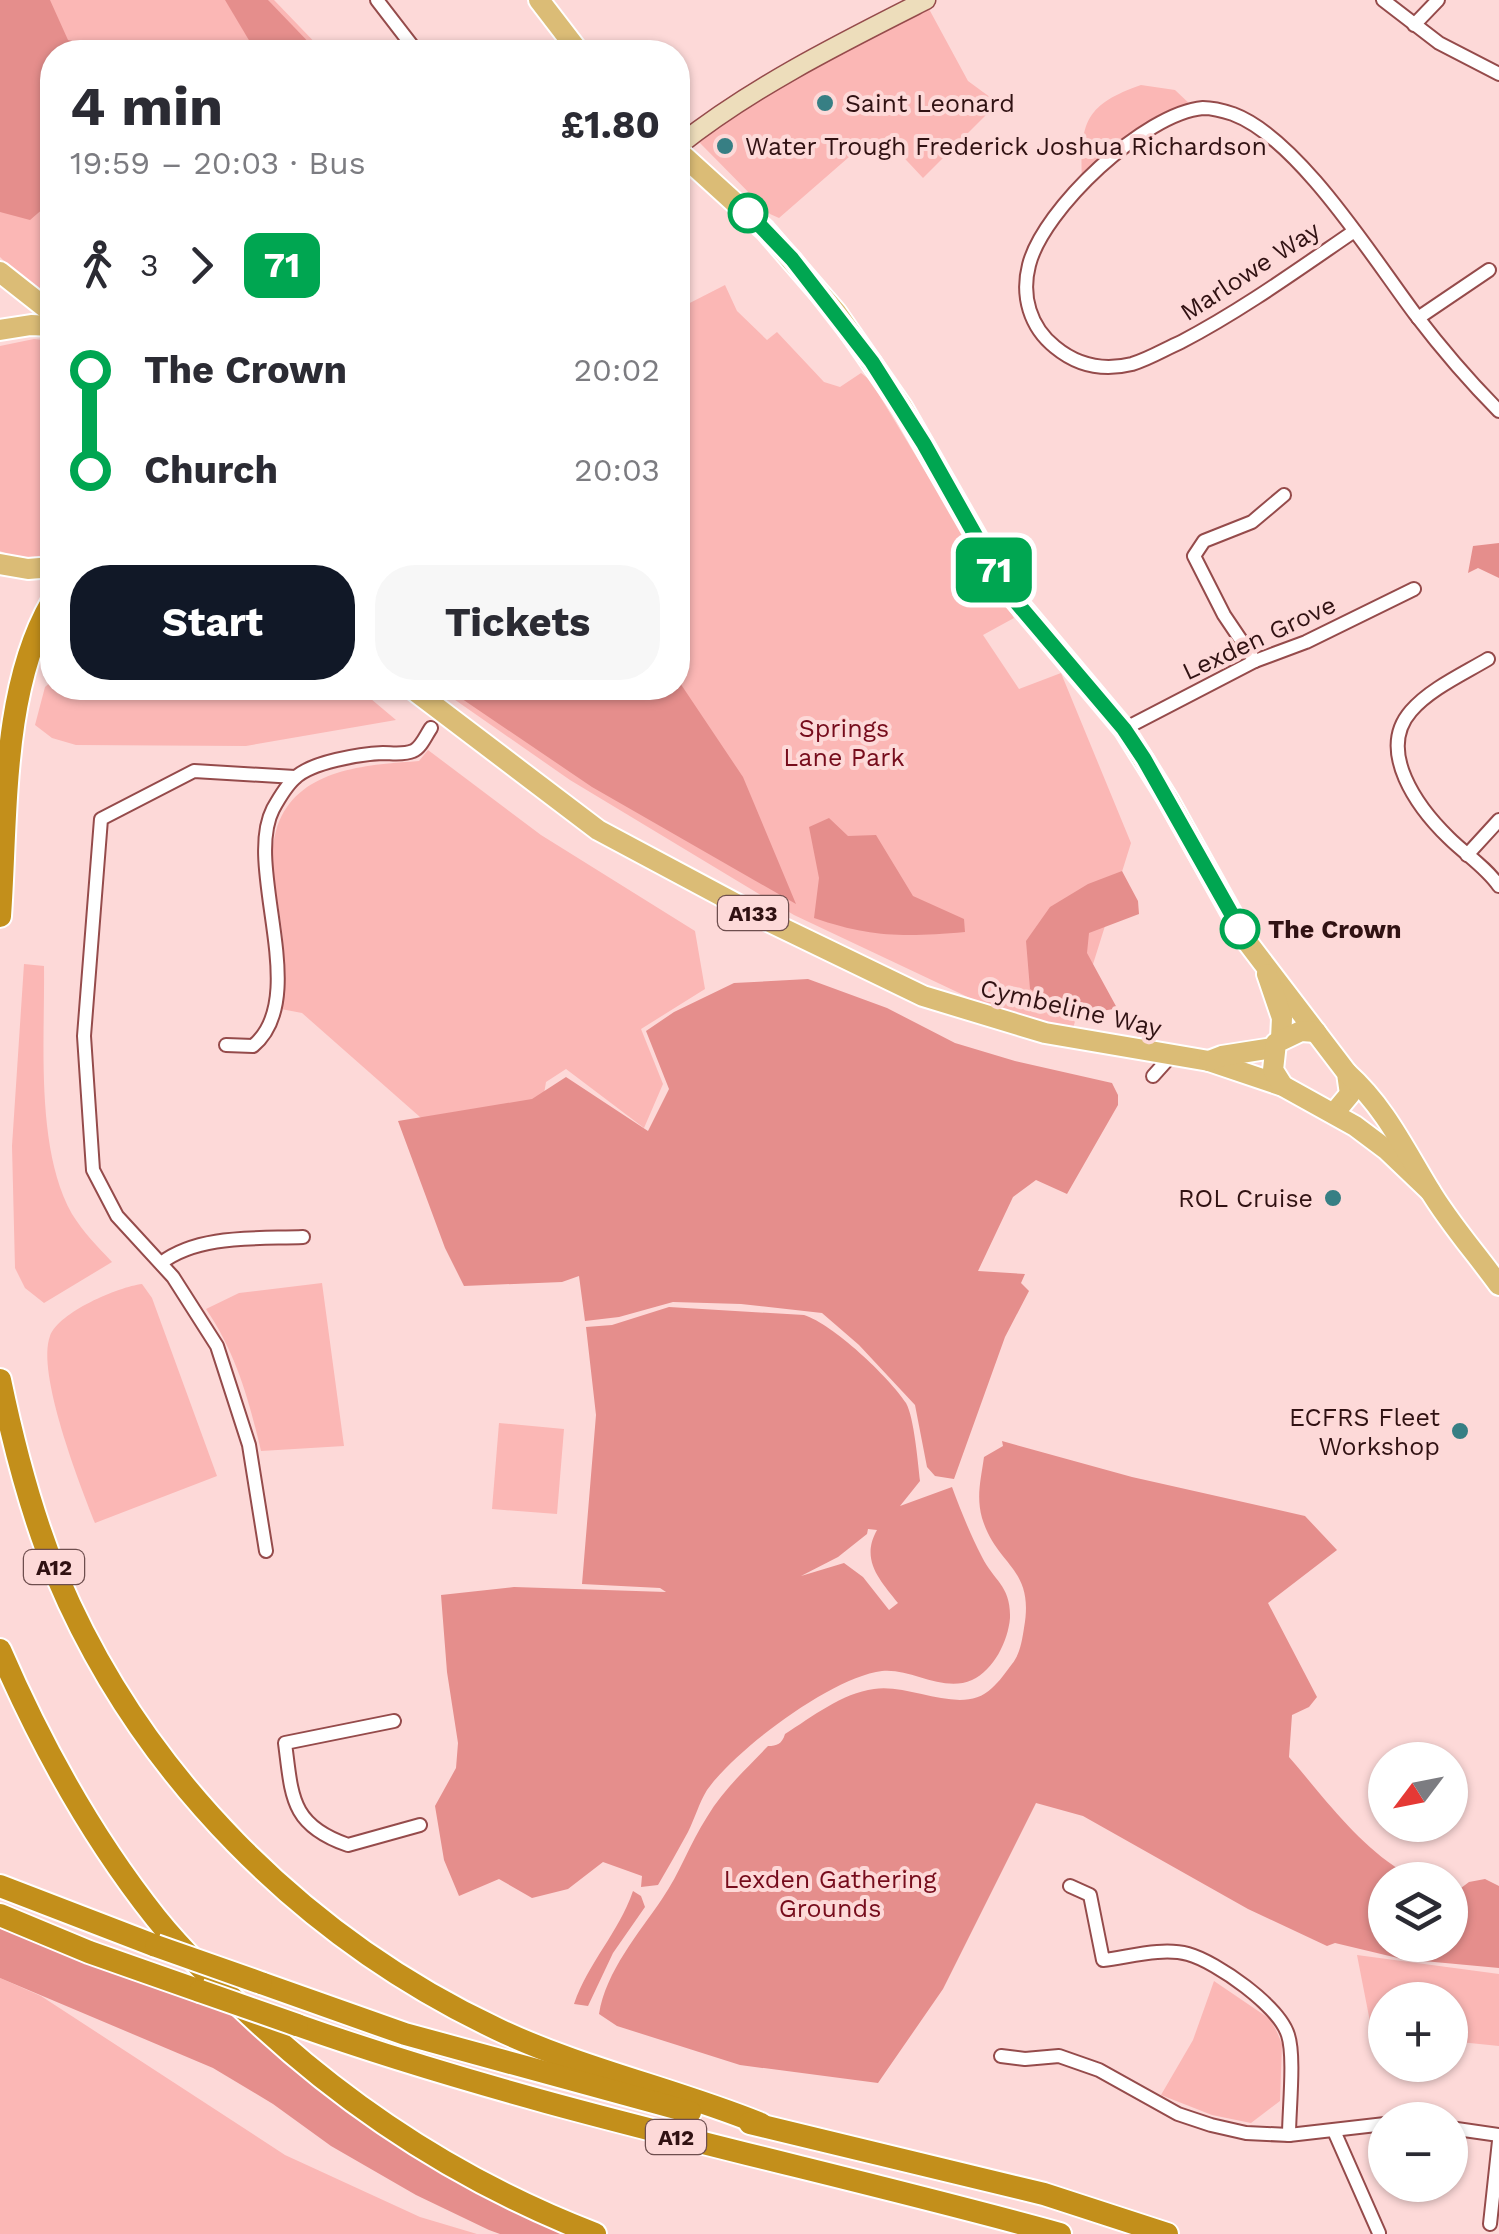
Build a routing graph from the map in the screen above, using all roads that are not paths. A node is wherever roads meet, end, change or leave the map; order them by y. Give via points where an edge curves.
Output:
1 (377, 0) edge
2 (539, 0) edge
3 (926, 0) edge
4 (1383, 0) edge
5 (1438, 0) edge
6 (1414, 25) junction
7 (408, 40) edge
8 (569, 40) edge
9 (1499, 74) edge
10 (690, 138) edge
11 (690, 160) edge
12 (1353, 232) junction
13 (1489, 270) dead end
14 (0, 272) edge
15 (40, 305) edge
16 (1418, 318) junction
17 (40, 325) edge
18 (0, 330) edge
19 (1499, 411) edge
20 (1284, 496) dead end
21 (0, 564) edge
22 (40, 568) edge
23 (1414, 589) dead end
24 (40, 625) edge
25 (1488, 659) dead end
26 (1256, 661) junction
27 (427, 700) edge
28 (431, 728) dead end
29 (1124, 729) junction
30 (295, 777) junction
31 (1499, 820) edge
32 (1467, 855) junction
33 (1499, 886) edge
34 (0, 916) edge
35 (1267, 972) junction
36 (1316, 1032) junction
37 (226, 1044) dead end
38 (1277, 1044) junction
39 (1170, 1056) junction
40 (1209, 1061) junction
41 (1347, 1073) junction
42 (1153, 1076) dead end
43 (1283, 1086) junction
44 (1336, 1112) junction
45 (1430, 1191) junction
46 (303, 1238) dead end
47 (161, 1263) junction
48 (1499, 1285) edge
49 (0, 1380) edge
50 (266, 1551) dead end
51 (0, 1650) edge
52 (394, 1720) dead end
53 (420, 1825) dead end
54 (0, 1886) edge
55 (1070, 1886) dead end
56 (0, 1915) edge
57 (1000, 2056) dead end
58 (761, 2124) junction
59 (1368, 2126) edge
60 (1334, 2131) junction
61 (1468, 2132) edge
62 (1289, 2135) junction
63 (1499, 2138) edge
64 (1490, 2224) dead end
65 (1379, 2233) edge
66 (594, 2234) edge
67 (1060, 2234) edge
68 (1167, 2234) edge

1 - 7 street
2 - 8 main road
3 - 10 street via 832,47
4 - 6 street
5 - 6 street
6 - 9 street
11 - 29 main road via 765,230 836,312 902,406 1006,590
12 - 12 street, Marlowe Way via 1232,316 1136,363 1081,362 1050,343 1029,311 1028,266 1070,198 1128,142 1201,108 1253,124 1284,150
12 - 16 street, Marlowe Way
13 - 16 street
14 - 15 main road
16 - 19 street, Marlowe Way
17 - 18 main road
20 - 26 street via 1252,522 1204,540 1194,556
21 - 22 main road
23 - 26 street, Lexden Grove
24 - 34 highway via 15,705
25 - 32 street via 1411,710 1396,756 1423,807
26 - 29 street, Lexden Grove
27 - 39 main road, Cymbeline Way / A133 via 598,830 789,932 923,996 1045,1033
28 - 30 street via 410,753 336,760
29 - 35 main road
30 - 37 street via 273,810 266,840 274,1012 252,1046
30 - 47 street via 194,772 100,820 84,1036 89,1139 104,1195
31 - 32 street
32 - 33 street
35 - 36 main road
35 - 38 main road via 1282,1018
36 - 38 main road, Cymbeline Way
36 - 41 main road
38 - 40 main road, Cymbeline Way / A133
38 - 43 main road via 1273,1070
39 - 40 main road, Cymbeline Way / A133
39 - 42 street
40 - 43 main road, Cymbeline Way / A133
41 - 44 main road via 1350,1094
41 - 45 main road via 1400,1137
43 - 44 main road, Cymbeline Way
44 - 45 main road, Cymbeline Way
45 - 48 main road
46 - 47 street via 209,1243
47 - 50 street via 208,1328 230,1376 256,1475
49 - 58 highway, A12 via 39,1530 83,1629 148,1737 250,1858 379,1964 460,2010 534,2045
51 - 66 highway via 50,1757 97,1835 158,1920 228,1994 384,2126 498,2192
52 - 53 street via 285,1743 293,1803 302,1817 348,1845
54 - 58 highway, A12, bridge via 405,2034 712,2118
55 - 62 street via 1090,1895 1103,1960 1186,1953 1245,1987 1282,2020 1290,2039
56 - 67 highway, A12, bridge via 385,2056
57 - 62 street via 1059,2056 1210,2126
58 - 68 highway, A12 via 1044,2194
59 - 60 street
60 - 62 street
60 - 65 street
61 - 63 street
63 - 64 street

